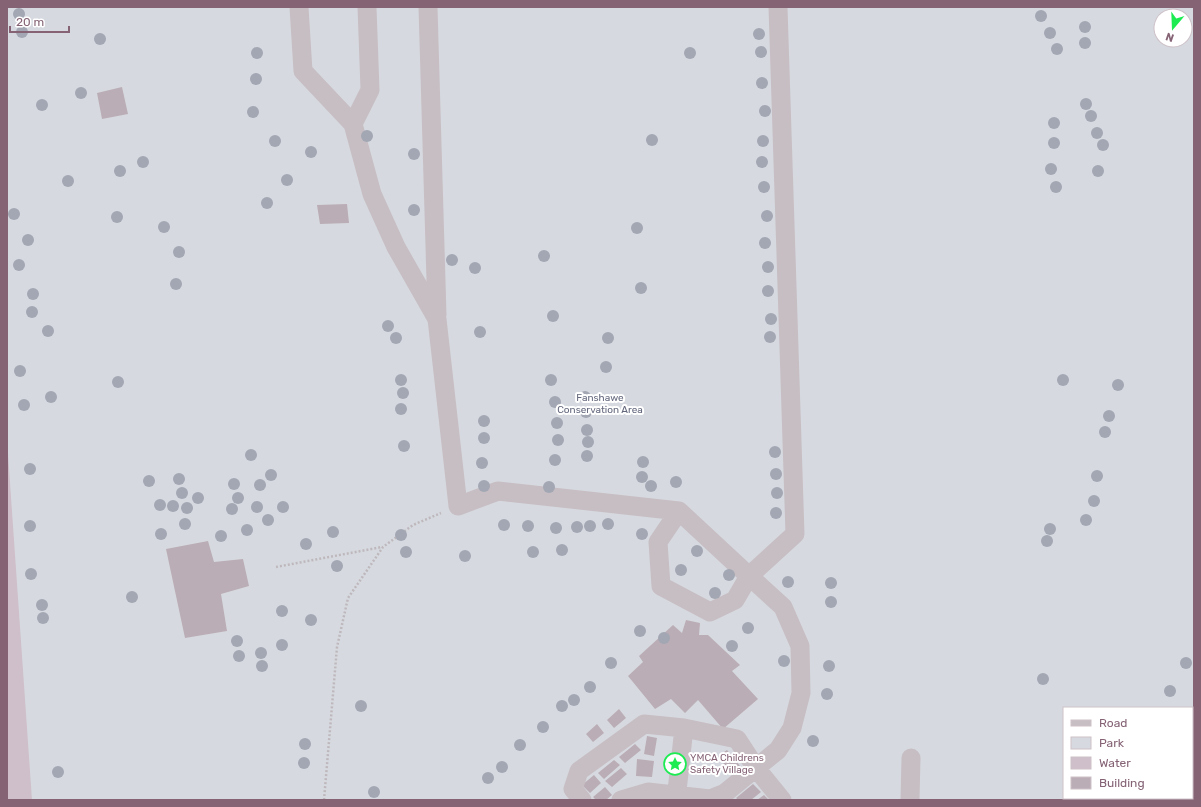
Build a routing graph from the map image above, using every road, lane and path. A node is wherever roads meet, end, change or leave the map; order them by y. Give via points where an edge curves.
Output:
1 (299, 7) edge
2 (367, 7) edge
3 (428, 7) edge
4 (778, 7) edge
5 (353, 124) junction
6 (437, 319) junction
7 (458, 506) junction
8 (679, 511) junction
9 (383, 547) junction
10 (276, 567) dead end
11 (749, 576) junction
12 (684, 728) junction
13 (910, 758) dead end
14 (756, 768) junction
15 (676, 798) edge
16 (324, 800) edge
17 (582, 800) edge
18 (621, 800) edge
19 (782, 800) edge
20 (910, 800) edge

1 - 5 lane via 303,71
2 - 5 lane via 370,90
3 - 6 lane
4 - 11 lane via 795,534
5 - 6 lane via 372,194 396,247
6 - 7 lane
7 - 8 lane via 498,491
7 - 9 path via 413,526
8 - 11 lane
8 - 11 lane via 658,542 661,586 710,612 735,600
9 - 10 path
9 - 16 path via 348,598 337,647
11 - 14 lane via 783,607 800,646 801,693 792,728 778,750
12 - 14 lane via 737,739
12 - 15 lane
12 - 17 lane via 644,724 579,771 573,789
13 - 20 lane
14 - 15 lane via 725,793 710,799
14 - 19 lane
15 - 18 lane via 648,792

